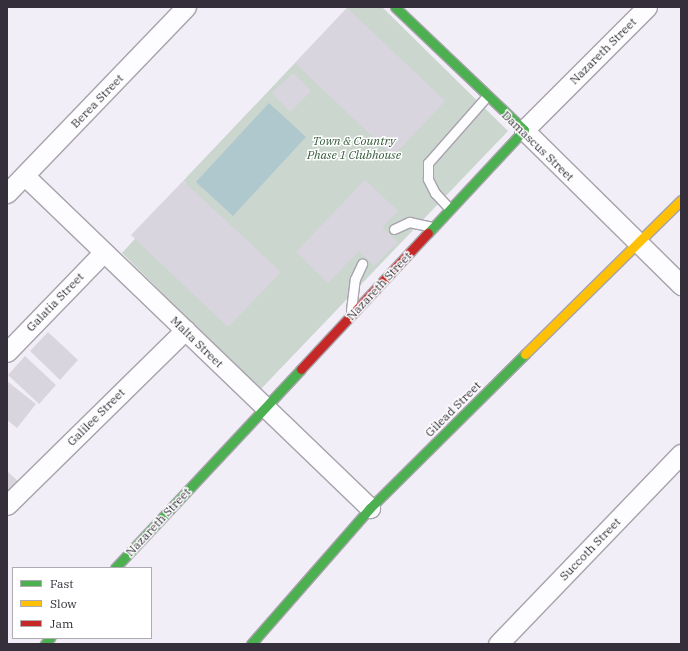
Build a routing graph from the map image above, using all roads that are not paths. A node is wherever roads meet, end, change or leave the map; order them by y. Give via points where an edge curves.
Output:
1 (186, 7) edge
2 (647, 7) edge
3 (404, 10) edge
4 (487, 96) junction
5 (524, 130) junction
6 (25, 176) junction
7 (7, 193) edge
8 (681, 200) edge
9 (450, 208) junction
10 (434, 227) junction
11 (394, 229) dead end
12 (637, 244) junction
13 (104, 252) junction
14 (362, 264) dead end
15 (681, 286) edge
16 (350, 317) junction
17 (185, 330) junction
18 (7, 352) edge
19 (264, 407) junction
20 (681, 454) edge
21 (7, 505) edge
22 (370, 508) junction
23 (116, 567) edge
24 (251, 644) edge
25 (498, 644) edge

1 - 6 street, Berea Street
2 - 5 street, Nazareth Street
3 - 4 street, Damascus Street
4 - 5 street, Damascus Street
4 - 9 lane via 428,163 428,179 434,193
5 - 9 street, Nazareth Street
5 - 12 street, Damascus Street
6 - 7 street, Berea Street
6 - 13 street, Malta Street
8 - 12 street, Gilead Street
9 - 10 street, Nazareth Street
10 - 11 lane via 409,222
10 - 16 street, Nazareth Street
12 - 15 street, Damascus Street
12 - 22 street, Gilead Street
13 - 17 street, Malta Street
13 - 18 street, Galatia Street
14 - 16 lane via 355,279
16 - 19 street, Nazareth Street
17 - 19 street, Malta Street
17 - 21 street, Galilee Street
19 - 22 street, Malta Street
19 - 23 street, Nazareth Street
20 - 25 street, Succoth Street
22 - 24 street, Gilead Street

